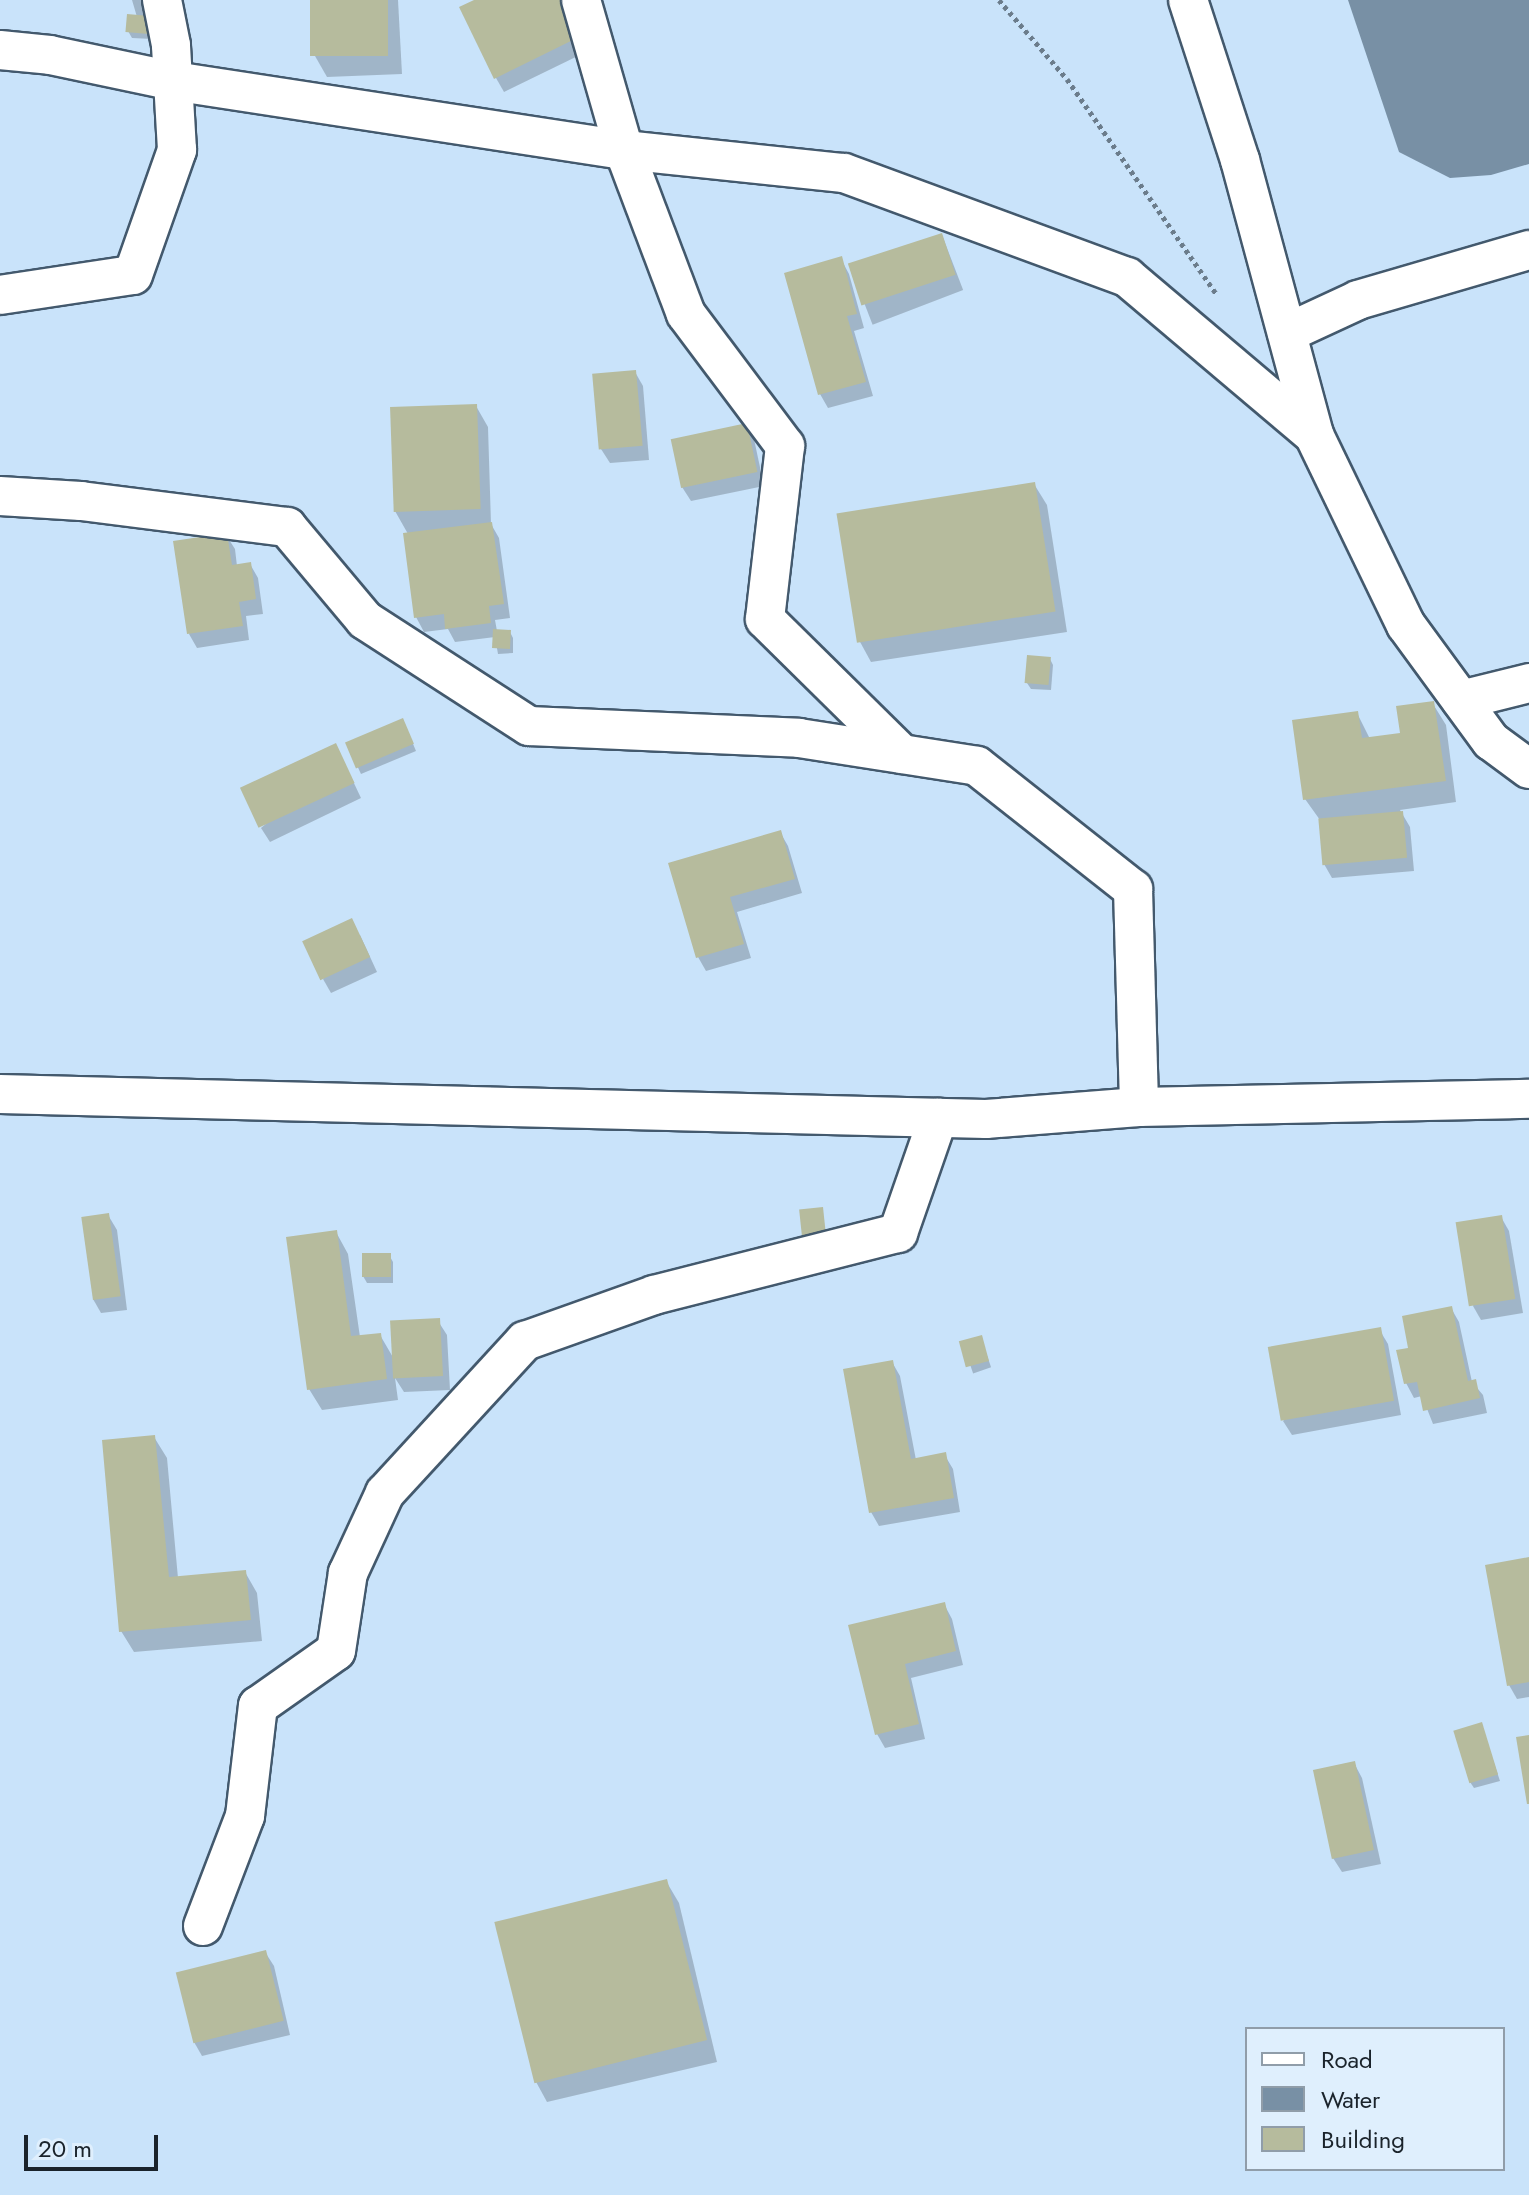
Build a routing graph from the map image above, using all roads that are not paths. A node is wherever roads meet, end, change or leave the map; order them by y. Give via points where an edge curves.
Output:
1 (162, 0) edge
2 (581, 0) edge
3 (1188, 0) edge
4 (0, 50) edge
5 (173, 81) junction
6 (624, 150) junction
7 (1529, 250) edge
8 (0, 295) edge
9 (1287, 333) junction
10 (1314, 435) junction
11 (0, 496) edge
12 (1529, 683) edge
13 (1461, 700) junction
14 (902, 754) junction
15 (1529, 769) edge
16 (0, 1094) edge
17 (1529, 1099) edge
18 (1139, 1107) junction
19 (938, 1118) junction
20 (203, 1926) dead end

1 - 5 street
2 - 6 street
3 - 9 street via 1240,160
4 - 5 street
5 - 6 street
5 - 8 street via 177,150 133,275
6 - 10 street via 844,173 1127,277
6 - 14 street via 686,314 785,446 765,619
7 - 9 street via 1358,300
9 - 10 street
10 - 13 street via 1406,625
11 - 14 street via 287,527 365,620 529,726 799,738
12 - 13 street
13 - 15 street via 1491,741
14 - 18 street via 977,766 1133,889
16 - 19 street
17 - 18 street
18 - 19 street
19 - 20 street via 898,1233 654,1295 525,1341 385,1493 348,1573 336,1651 258,1706 245,1816

